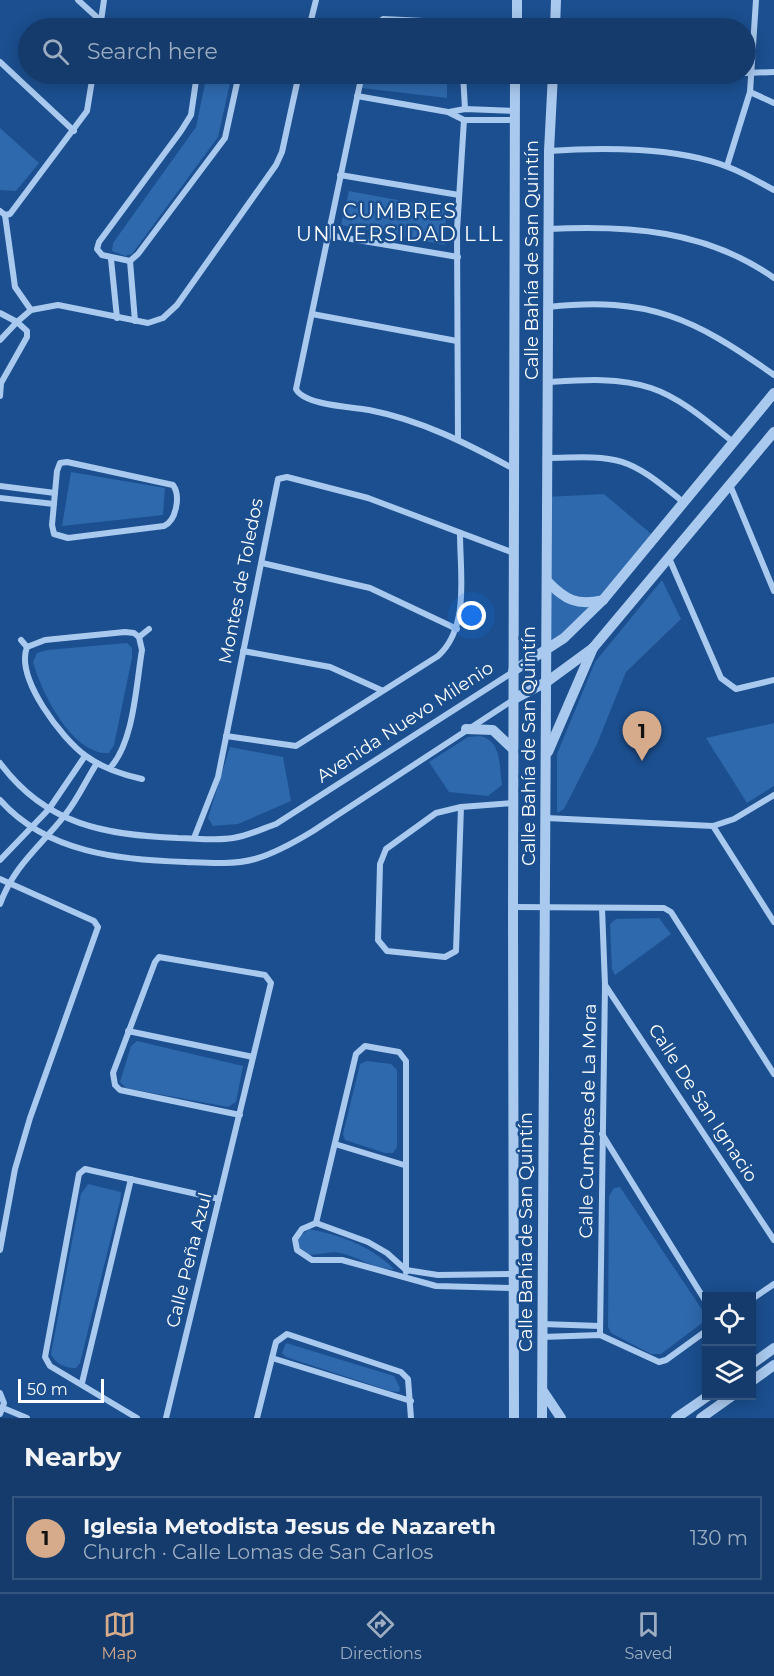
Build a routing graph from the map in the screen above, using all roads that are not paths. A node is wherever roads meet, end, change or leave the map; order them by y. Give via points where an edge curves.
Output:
1 (78, 0) edge
2 (104, 0) edge
3 (316, 0) edge
4 (517, 0) edge
5 (556, 0) edge
6 (756, 0) edge
7 (98, 18) edge
8 (101, 18) edge
9 (312, 18) edge
10 (517, 18) edge
11 (555, 18) edge
12 (754, 18) edge
13 (0, 62) edge
14 (774, 72) edge
15 (756, 73) edge
16 (18, 79) edge
17 (24, 84) edge
18 (91, 84) edge
19 (195, 84) edge
20 (237, 84) edge
21 (297, 84) edge
22 (360, 84) edge
23 (464, 84) edge
24 (515, 84) edge
25 (552, 84) edge
26 (750, 84) edge
27 (750, 92) junction
28 (357, 96) junction
29 (774, 103) edge
30 (465, 109) junction
31 (448, 112) junction
32 (514, 115) junction
33 (465, 120) junction
34 (74, 131) junction
35 (549, 151) junction
36 (727, 166) junction
37 (340, 175) junction
38 (774, 190) edge
39 (459, 195) junction
40 (2, 213) edge
41 (548, 229) junction
42 (328, 235) junction
43 (458, 257) junction
44 (111, 259) junction
45 (130, 261) junction
46 (774, 278) edge
47 (548, 307) junction
48 (31, 310) junction
49 (0, 313) edge
50 (312, 314) junction
51 (117, 318) junction
52 (135, 321) junction
53 (17, 322) junction
54 (0, 340) edge
55 (457, 341) junction
56 (774, 375) edge
57 (548, 381) junction
58 (774, 393) edge
59 (0, 396) edge
60 (774, 432) edge
61 (458, 439) junction
62 (733, 442) junction
63 (547, 458) junction
64 (514, 469) junction
65 (730, 485) junction
66 (0, 486) edge
67 (55, 493) junction
68 (0, 498) edge
69 (682, 502) junction
70 (54, 504) junction
71 (460, 534) junction
72 (514, 553) junction
73 (669, 558) junction
74 (262, 563) junction
75 (547, 581) junction
76 (774, 591) edge
77 (603, 600) junction
78 (149, 629) dead end
79 (457, 629) junction
80 (140, 637) junction
81 (21, 640) dead end
82 (27, 647) junction
83 (593, 648) junction
84 (243, 651) junction
85 (545, 653) junction
86 (513, 671) junction
87 (548, 681) junction
88 (774, 681) edge
89 (381, 690) junction
90 (514, 699) junction
91 (466, 729) junction
92 (226, 735) junction
93 (513, 749) junction
94 (85, 756) junction
95 (546, 758) junction
96 (0, 763) edge
97 (97, 763) junction
98 (110, 768) junction
99 (142, 780) dead end
100 (774, 795) edge
101 (0, 800) edge
102 (513, 803) junction
103 (461, 807) junction
104 (49, 809) junction
105 (63, 818) junction
106 (546, 818) junction
107 (713, 826) junction
108 (34, 827) junction
109 (46, 836) junction
110 (194, 838) junction
111 (0, 861) edge
112 (0, 879) edge
113 (7, 884) junction
114 (0, 904) edge
115 (513, 907) junction
116 (544, 908) junction
117 (602, 908) junction
118 (774, 922) edge
119 (605, 985) junction
120 (128, 1031) junction
121 (253, 1057) junction
122 (774, 1074) edge
123 (240, 1115) junction
124 (602, 1133) junction
125 (335, 1144) junction
126 (404, 1165) junction
127 (131, 1179) junction
128 (219, 1199) junction
129 (316, 1224) junction
130 (774, 1240) edge
131 (0, 1250) edge
132 (406, 1274) junction
133 (515, 1274) junction
134 (774, 1284) edge
135 (514, 1288) junction
136 (702, 1296) edge
137 (756, 1296) edge
138 (542, 1324) junction
139 (600, 1326) junction
140 (702, 1334) edge
141 (600, 1335) junction
142 (542, 1337) junction
143 (774, 1348) edge
144 (272, 1358) junction
145 (756, 1361) edge
146 (774, 1365) edge
147 (756, 1378) edge
148 (82, 1383) junction
149 (542, 1389) junction
150 (0, 1393) edge
151 (702, 1399) edge
152 (725, 1400) edge
153 (411, 1401) junction
154 (2, 1411) edge
155 (165, 1416) edge
156 (27, 1418) edge
157 (137, 1418) edge
158 (257, 1418) edge
159 (411, 1418) edge
160 (514, 1418) edge
161 (542, 1418) edge
162 (561, 1418) edge
163 (676, 1418) edge
164 (701, 1418) edge

1 - 7 street
2 - 8 street
3 - 9 street
4 - 10 street
5 - 11 street
6 - 12 street
13 - 16 street
14 - 15 street
17 - 34 street
18 - 34 street via 87,111
19 - 44 street via 190,115 181,131 99,242 102,255
20 - 45 street via 225,138
21 - 52 street via 276,165 177,305 163,318 148,323
22 - 28 street
23 - 30 street
24 - 32 street, Calle Bahía de San Quintín
25 - 35 street, Calle Bahía de San Quintín
26 - 27 street
27 - 29 street
27 - 36 street
28 - 31 street
28 - 37 street
30 - 31 street
30 - 32 street
31 - 33 street
32 - 33 street
32 - 64 street, Calle Bahía de San Quintín
33 - 39 street
34 - 40 street via 10,214
35 - 36 street via 628,149
35 - 41 street, Calle Bahía de San Quintín
36 - 38 street
37 - 39 street
37 - 42 street
39 - 43 street
40 - 48 street via 15,287
41 - 46 street via 605,226 689,238 739,258
41 - 47 street, Calle Bahía de San Quintín
42 - 43 street
42 - 50 street
43 - 55 street
44 - 45 street
44 - 51 street
45 - 52 street
47 - 56 street via 588,302 642,307 674,315 704,328
47 - 57 street, Calle Bahía de San Quintín
48 - 51 street via 58,305
48 - 53 street
49 - 53 street
50 - 55 street
50 - 61 street via 295,384 298,394 308,400 372,411
51 - 52 street
53 - 54 street
53 - 59 street via 25,327 27,337 1,383
55 - 61 street
57 - 62 street via 617,382 652,388 696,413
57 - 63 street, Calle Bahía de San Quintín
58 - 62 street, Avenida Nuevo Milenio
60 - 65 street
61 - 64 street
62 - 69 street, Avenida Nuevo Milenio
63 - 69 street via 621,459 647,472
63 - 75 street, Calle Bahía de San Quintín
64 - 72 street, Calle Bahía de San Quintín
65 - 73 street
65 - 76 street
66 - 67 street
67 - 70 street
67 - 70 street via 58,466 63,461 175,487 175,514 168,525 68,538 54,534
68 - 70 street
69 - 77 street, Avenida Nuevo Milenio
71 - 72 street, Montes de Toledos
71 - 74 street, Montes de Toledos via 368,498 283,477 274,487
71 - 79 street
72 - 86 street, Calle Bahía de San Quintín
73 - 83 street
73 - 88 street via 721,678 736,689
74 - 79 street via 370,588
74 - 84 street, Montes de Toledos
75 - 77 street via 572,602
75 - 85 street, Calle Bahía de San Quintín
77 - 85 street, Avenida Nuevo Milenio
78 - 80 street
79 - 89 street via 438,656
80 - 82 street via 124,632 45,640
80 - 98 street via 142,650 126,742
81 - 82 street
82 - 94 street via 25,667 41,704 55,726
83 - 87 street
83 - 95 street
84 - 89 street via 330,667
84 - 92 street, Montes de Toledos
85 - 86 street, Avenida Nuevo Milenio
85 - 87 street, Calle Bahía de San Quintín
86 - 90 street, Calle Bahía de San Quintín
86 - 110 street, Avenida Nuevo Milenio via 276,824 233,838
87 - 90 street
87 - 95 street, Calle Bahía de San Quintín
89 - 92 street via 296,746
90 - 91 street
90 - 93 street, Calle Bahía de San Quintín
91 - 93 street via 493,730
91 - 109 street via 289,846 254,860 215,863 110,857
92 - 110 street, Montes de Toledos via 218,777
93 - 102 street, Calle Bahía de San Quintín
94 - 97 street
94 - 104 street
95 - 106 street, Calle Bahía de San Quintín
96 - 104 street, Avenida Nuevo Milenio via 21,787
97 - 98 street
97 - 105 street
98 - 99 street
100 - 107 street via 734,819
101 - 108 street
102 - 103 street
102 - 115 street, Calle Bahía de San Quintín
103 - 103 street via 436,813 383,853 378,940 387,951 445,957 456,951
104 - 105 street, Avenida Nuevo Milenio
104 - 108 street
105 - 109 street
105 - 110 street, Avenida Nuevo Milenio via 103,831
106 - 107 street
106 - 116 street, Calle Bahía de San Quintín
107 - 118 street
108 - 109 street
108 - 111 street
109 - 113 street
112 - 113 street
113 - 114 street
113 - 131 street via 94,921 98,927 30,1118 15,1169
115 - 116 street
115 - 133 street, Calle Bahía de San Quintín
116 - 117 street
116 - 138 street, Calle Bahía de San Quintín
117 - 119 street, Calle Cumbres de La Mora
117 - 122 street via 664,908 671,912
119 - 124 street, Calle Cumbres de La Mora
119 - 130 street, Calle De San Ignacio
120 - 121 street
120 - 121 street, Calle Peña Azul via 159,957 265,975 270,985
120 - 123 street, Calle Peña Azul via 112,1077 120,1090
121 - 123 street, Calle Peña Azul
123 - 128 street, Calle Peña Azul
124 - 136 street
124 - 139 street, Calle Cumbres de La Mora
125 - 126 street
125 - 126 street via 358,1051 365,1046 399,1052 406,1061
125 - 129 street
126 - 132 street
127 - 128 street
127 - 148 street
127 - 148 street via 85,1169 77,1179 45,1357 50,1366
128 - 155 street, Calle Peña Azul
129 - 132 street via 368,1242 387,1253
129 - 132 street via 302,1229 295,1239 297,1250 305,1258 342,1260
132 - 133 street
132 - 135 street via 448,1287
133 - 135 street, Calle Bahía de San Quintín
134 - 137 street
135 - 160 street, Calle Bahía de San Quintín
138 - 139 street
138 - 142 street, Calle Bahía de San Quintín
139 - 141 street, Calle Cumbres de La Mora
140 - 141 street via 658,1362
141 - 142 street
142 - 149 street, Calle Bahía de San Quintín
143 - 145 street
144 - 153 street
144 - 153 street via 276,1341 287,1334 400,1372 408,1379
144 - 158 street
146 - 147 street
148 - 157 street
149 - 161 street, Calle Bahía de San Quintín
149 - 162 street
150 - 154 street
151 - 163 street
152 - 164 street
153 - 159 street
154 - 156 street

